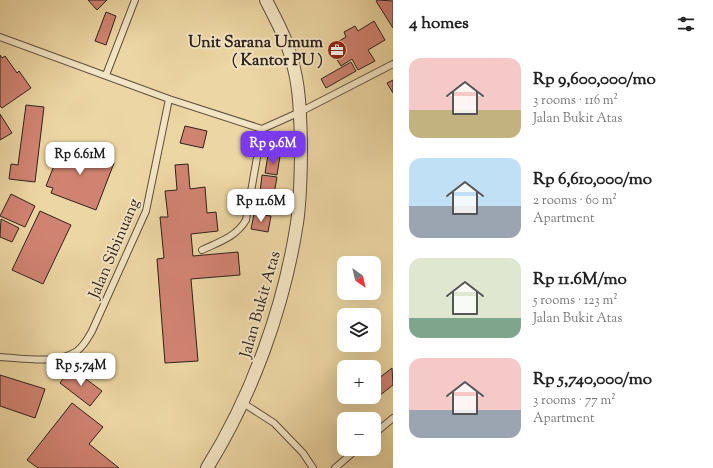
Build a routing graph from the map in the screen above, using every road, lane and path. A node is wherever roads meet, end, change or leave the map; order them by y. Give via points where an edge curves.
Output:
1 (135, 0) edge
2 (266, 0) edge
3 (0, 37) edge
4 (393, 64) edge
5 (106, 75) junction
6 (169, 99) junction
7 (300, 112) junction
8 (262, 129) junction
9 (202, 250) dead end
10 (0, 357) edge
11 (243, 403) junction
12 (393, 418) edge
13 (381, 428) edge
14 (349, 456) edge
15 (207, 468) edge
16 (313, 468) edge
17 (335, 468) edge

1 - 5 lane
2 - 7 street, Jalan Bukit Atas via 293,63
3 - 5 lane
4 - 7 lane
5 - 6 lane
6 - 8 lane
6 - 10 lane, Jalan Sibinuang via 146,211 86,342 76,351 61,358
7 - 8 lane
7 - 11 street, Jalan Bukit Atas via 301,178 297,224 282,292
8 - 9 lane via 246,220 240,230
11 - 15 street, Jalan Bukit Atas
11 - 16 lane via 274,423 303,453
12 - 13 lane
14 - 17 lane

